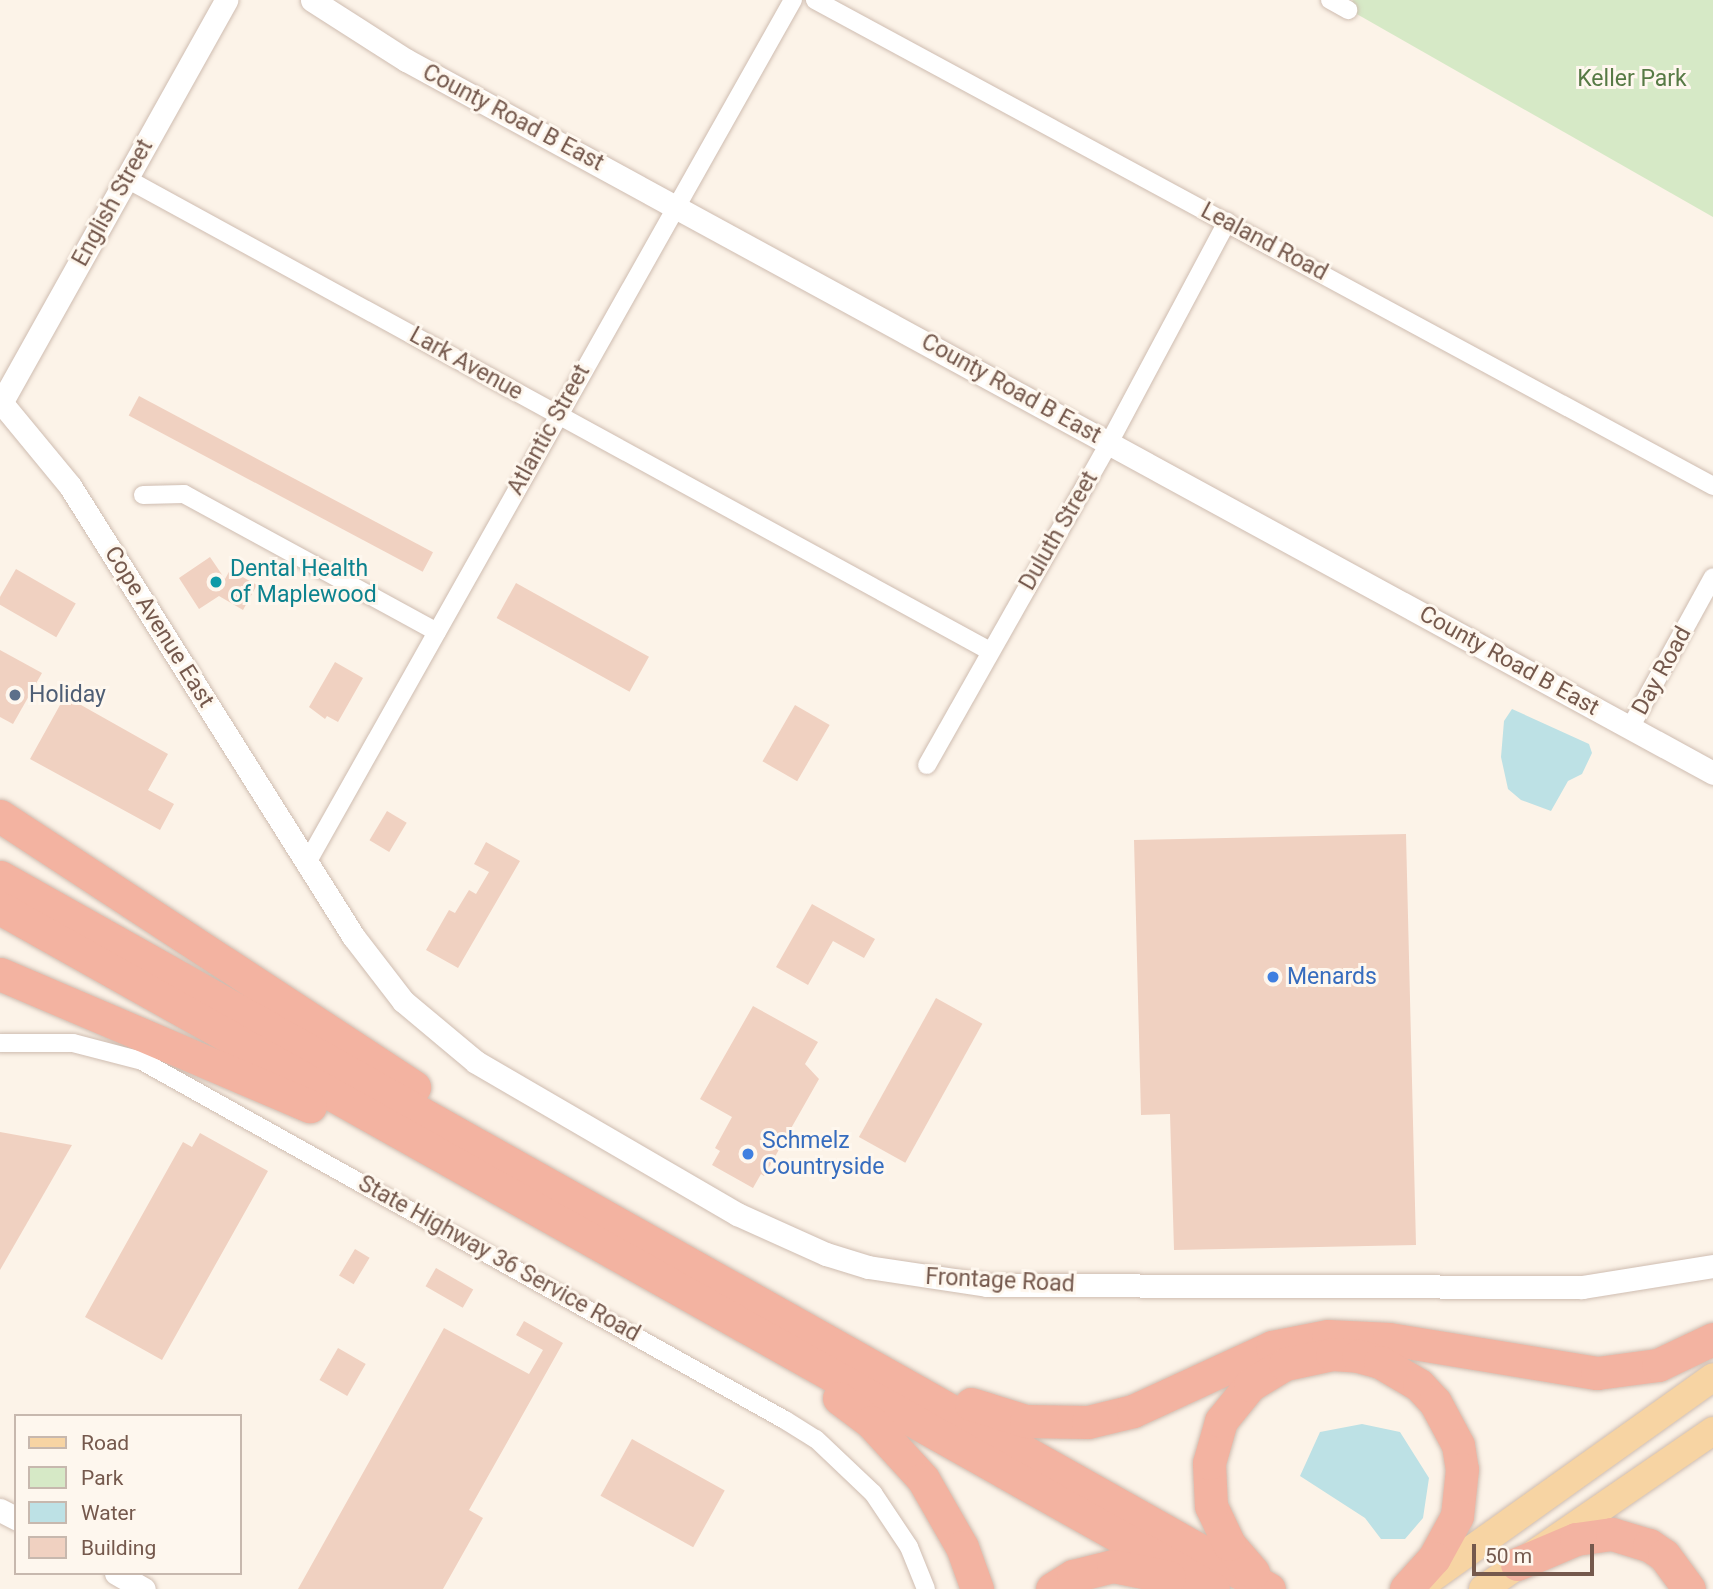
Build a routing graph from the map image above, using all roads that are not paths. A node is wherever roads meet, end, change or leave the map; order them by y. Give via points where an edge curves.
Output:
1 (226, 0) edge
2 (312, 0) edge
3 (793, 0) edge
4 (815, 0) edge
5 (1329, 0) edge
6 (1348, 10) dead end
7 (127, 178) junction
8 (677, 207) junction
9 (1227, 222) junction
10 (1, 403) edge
11 (558, 414) junction
12 (1109, 443) junction
13 (1713, 486) edge
14 (143, 495) dead end
15 (1713, 577) edge
16 (437, 632) junction
17 (990, 650) junction
18 (1630, 727) junction
19 (927, 765) dead end
20 (1713, 773) edge
21 (0, 816) edge
22 (308, 862) junction
23 (0, 877) edge
24 (0, 908) edge
25 (0, 974) edge
26 (0, 1042) edge
27 (532, 1173) junction
28 (635, 1264) junction
29 (1713, 1266) edge
30 (669, 1283) junction
31 (1713, 1339) edge
32 (843, 1350) junction
33 (1713, 1377) edge
34 (1713, 1431) edge
35 (1517, 1564) junction
36 (120, 1575) edge
37 (1267, 1588) edge
38 (144, 1589) edge
39 (926, 1589) edge
40 (976, 1589) edge
41 (1052, 1589) edge
42 (1198, 1589) edge
43 (1213, 1589) edge
44 (1406, 1589) edge
45 (1416, 1589) edge
46 (1483, 1589) edge
47 (1689, 1589) edge

1 - 7 street, English Street
2 - 8 street, County Road B East via 406,60
3 - 8 street, Atlantic Street
4 - 9 street, Lealand Road
5 - 6 street
7 - 10 street, English Street
7 - 11 street, Lark Avenue
8 - 11 street, Atlantic Street
8 - 12 street, County Road B East
9 - 12 street, Duluth Street
9 - 13 street, Lealand Road
10 - 22 street, Cope Avenue East via 70,486
11 - 16 street, Atlantic Street
11 - 17 street, Lark Avenue
12 - 17 street, Duluth Street
12 - 18 street, County Road B East
14 - 16 street via 184,494
15 - 18 street, Day Road
16 - 22 street, Atlantic Street
17 - 19 street, Duluth Street
18 - 20 street, County Road B East
21 - 27 highway via 385,1066
22 - 29 street, Frontage Road via 376,970 403,1001 460,1051 737,1214 826,1254 869,1267 987,1285 1514,1288 1629,1283
23 - 27 highway
24 - 28 highway
25 - 28 highway via 260,1081
26 - 39 street, State Highway 36 Service Road via 73,1043 142,1061 785,1420 816,1439 873,1493 909,1547
27 - 32 highway
28 - 30 highway
30 - 40 highway via 853,1407 881,1432 923,1479 946,1515
30 - 43 highway
31 - 32 highway via 1658,1365 1597,1373 1389,1339 1301,1340 1243,1359 1133,1411 1088,1422 1059,1423 996,1414
32 - 37 highway
33 - 45 main road
34 - 35 main road
35 - 46 main road
35 - 47 highway via 1576,1539 1612,1534 1649,1545 1664,1556
36 - 38 street
37 - 44 highway via 1218,1525 1210,1483 1213,1441 1221,1420 1250,1385 1285,1364 1332,1354 1380,1362 1419,1385 1449,1423 1458,1446 1462,1469 1457,1516 1434,1558
41 - 42 highway via 1073,1576 1114,1566 1152,1571

